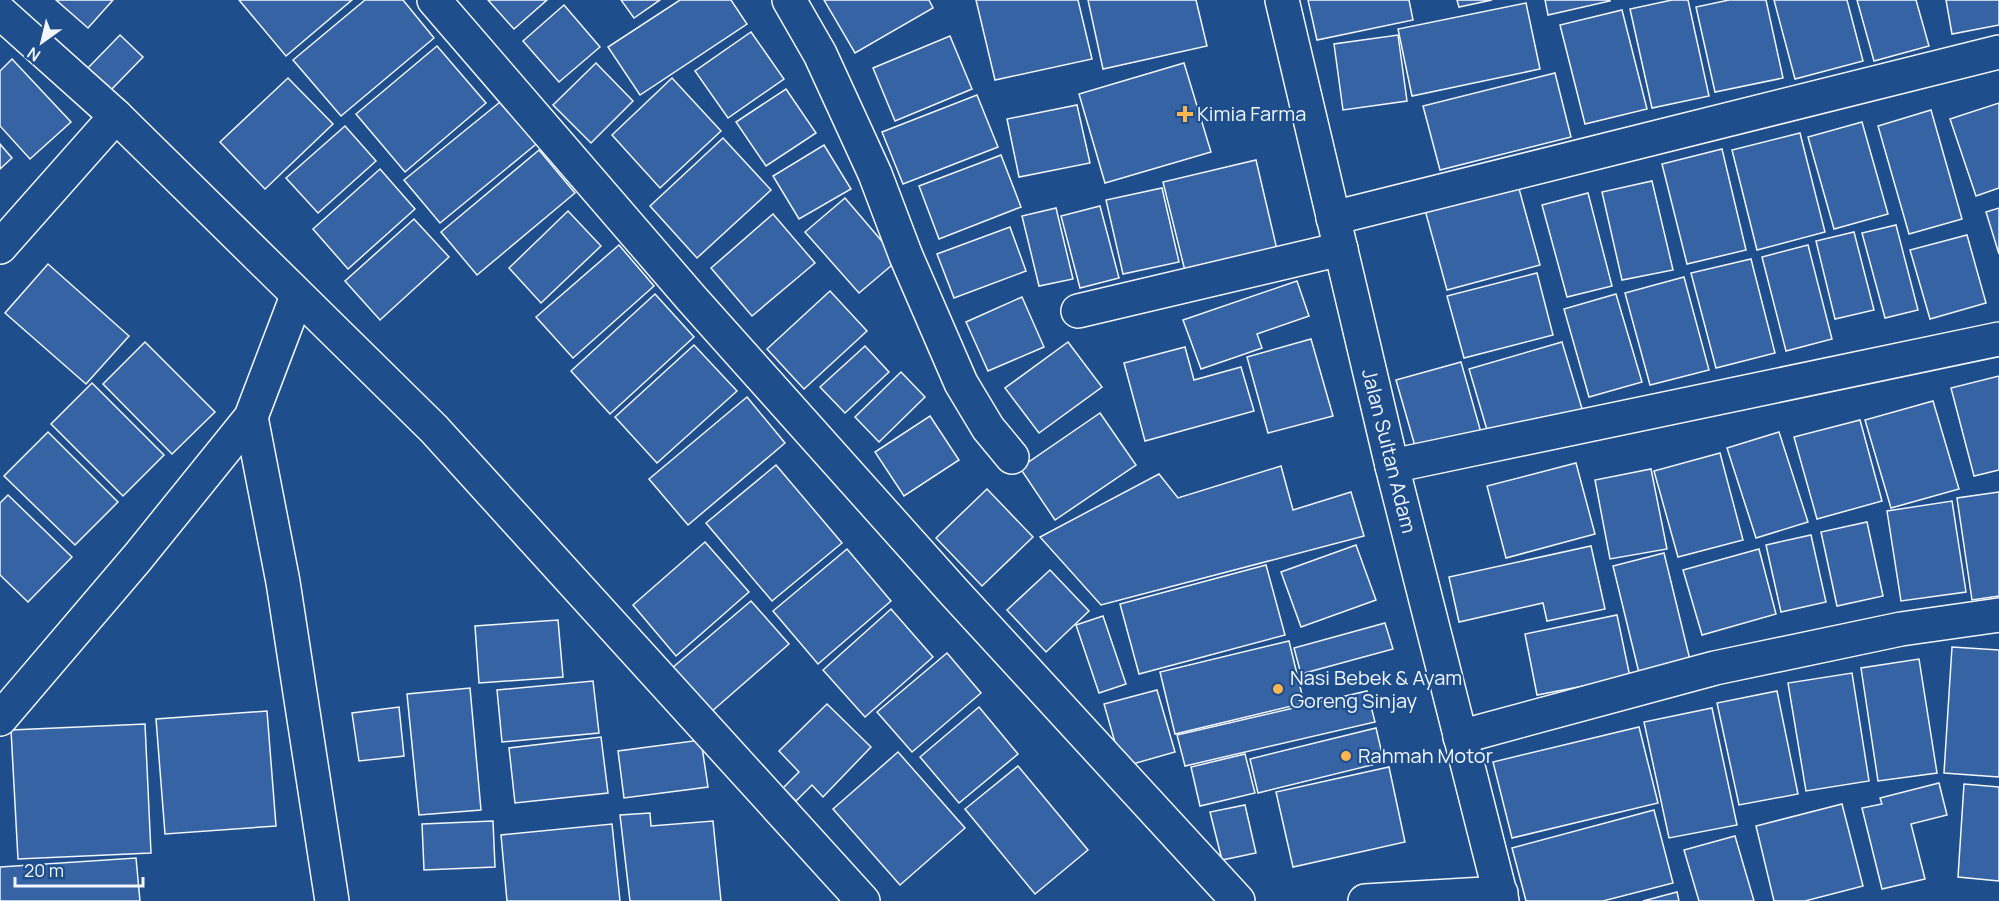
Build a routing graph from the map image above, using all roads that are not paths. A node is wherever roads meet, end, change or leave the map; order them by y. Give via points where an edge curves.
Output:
1 (434, 0) edge
2 (789, 0) edge
3 (1282, 0) edge
4 (0, 12) edge
5 (1999, 52) edge
6 (116, 116) junction
7 (1333, 218) junction
8 (0, 248) edge
9 (1341, 249) junction
10 (297, 296) junction
11 (1078, 311) dead end
12 (1999, 339) edge
13 (251, 417) junction
14 (1012, 457) dead end
15 (1392, 466) junction
16 (1999, 615) edge
17 (0, 719) edge
18 (1460, 737) junction
19 (1502, 897) edge
20 (332, 901) edge
21 (863, 901) edge
22 (1238, 901) edge
23 (1365, 901) edge

1 - 22 street via 700,308
2 - 14 street via 820,54 874,174 961,383 988,428
3 - 7 street, Jalan Sultan Adam
4 - 6 street
5 - 7 street
6 - 8 street
6 - 10 street
7 - 9 street, Jalan Sultan Adam
9 - 11 street
9 - 15 street, Jalan Sultan Adam
10 - 13 street
10 - 21 street via 434,429
12 - 15 street
13 - 17 street
13 - 20 street via 283,582
15 - 18 street, Jalan Sultan Adam
16 - 18 street via 1901,629 1715,668
18 - 19 street, Jalan Sultan Adam
19 - 23 street

